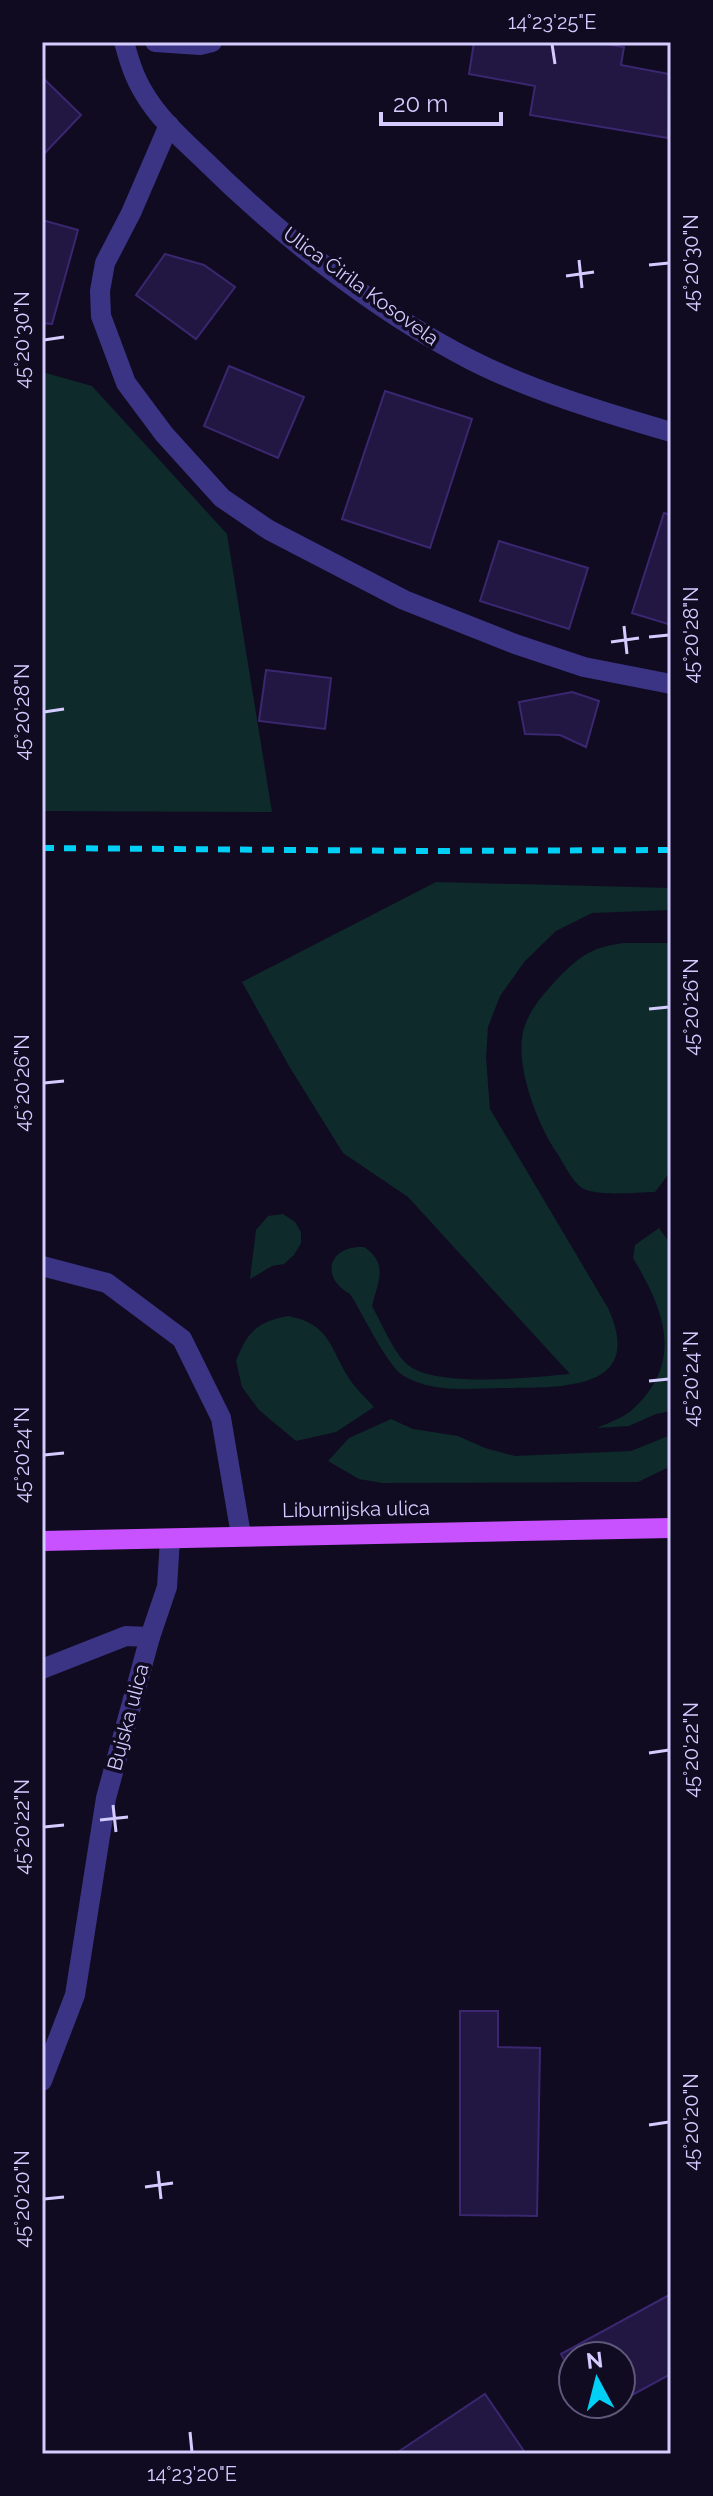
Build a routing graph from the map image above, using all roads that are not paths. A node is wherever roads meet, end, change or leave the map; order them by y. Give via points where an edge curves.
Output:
1 (124, 42) edge
2 (155, 42) edge
3 (212, 42) edge
4 (169, 125) junction
5 (671, 432) edge
6 (671, 684) edge
7 (42, 1266) edge
8 (671, 1528) edge
9 (241, 1535) junction
10 (170, 1539) junction
11 (42, 1541) edge
12 (150, 1637) junction
13 (42, 1669) edge
14 (42, 2081) edge

1 - 4 street, Ulica Ćirila Kosovela via 144,94
2 - 3 street
4 - 5 street, Ulica Ćirila Kosovela via 313,256 428,337 588,408
4 - 6 street via 105,263 100,291 101,316 126,383 164,434 222,498 404,600 584,667
7 - 9 street via 107,1283 182,1339 221,1418
8 - 9 main road, Liburnijska ulica
9 - 10 main road, Liburnijska ulica
10 - 11 main road, Liburnijska ulica
10 - 12 street, Bujska ulica via 167,1587
12 - 13 street via 126,1636
12 - 14 street, Bujska ulica via 106,1798 75,1995

